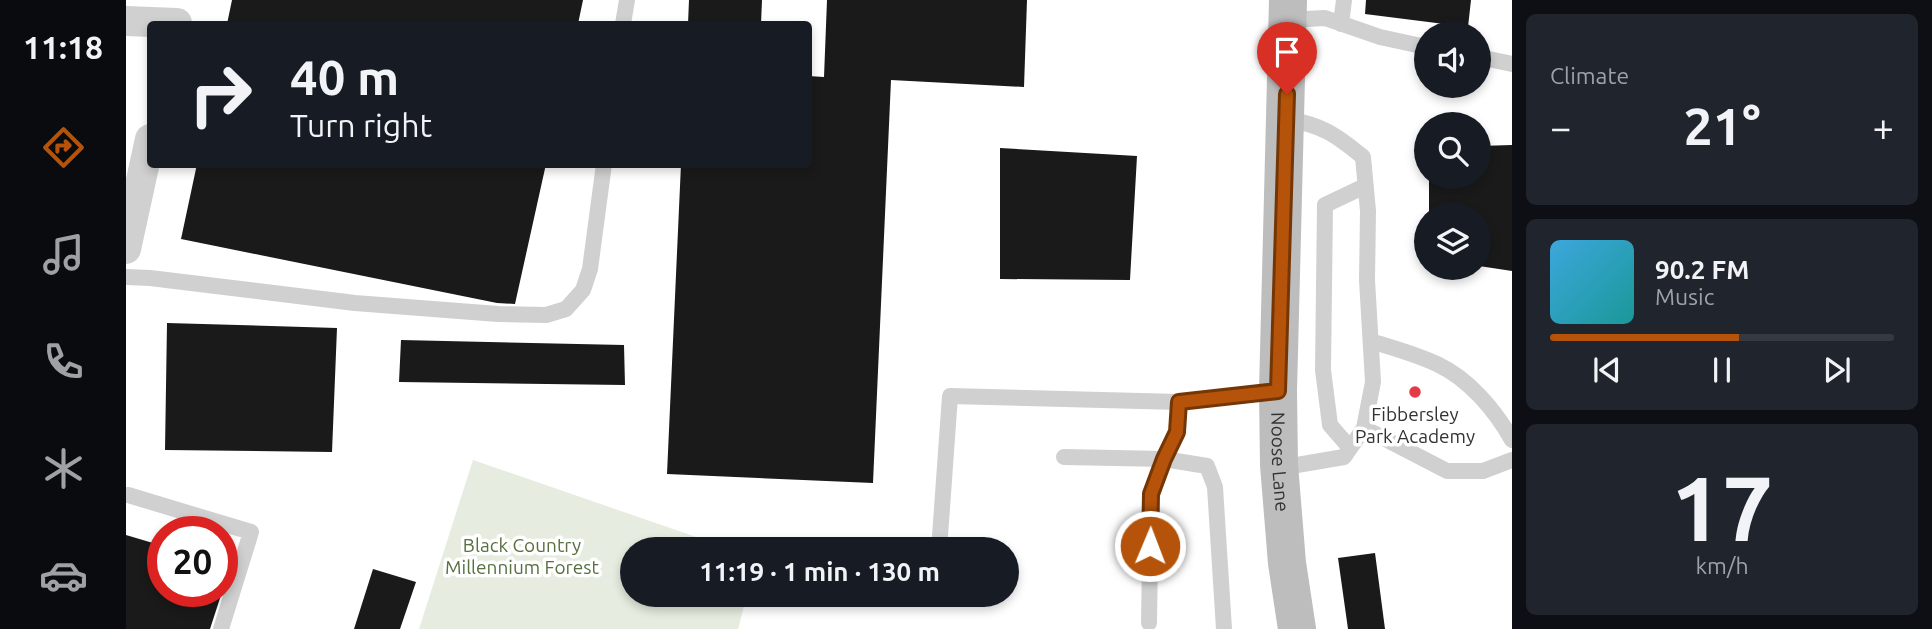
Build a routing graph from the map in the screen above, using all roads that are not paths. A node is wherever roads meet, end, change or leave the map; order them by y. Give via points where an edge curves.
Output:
1 (626, 0) edge
2 (1344, 0) edge
3 (1288, 10) edge
4 (178, 16) edge
5 (126, 21) edge
6 (623, 21) edge
7 (1341, 24) junction
8 (1414, 44) edge
9 (1491, 60) edge
10 (1512, 64) edge
11 (1286, 119) junction
12 (147, 153) edge
13 (603, 168) edge
14 (1365, 186) junction
15 (126, 249) edge
16 (126, 277) edge
17 (1371, 341) junction
18 (1278, 391) junction
19 (1179, 402) junction
20 (1364, 428) junction
21 (1512, 440) edge
22 (1350, 448) junction
23 (1064, 457) dead end
24 (1164, 459) junction
25 (1512, 460) edge
26 (1279, 465) junction
27 (128, 495) dead end
28 (940, 537) edge
29 (1149, 623) dead end
30 (221, 629) edge
31 (1224, 629) edge
32 (1297, 629) edge

1 - 6 lane
2 - 7 lane
3 - 7 lane
3 - 11 street, Noose Lane
4 - 5 street
7 - 8 lane
9 - 10 lane
11 - 14 lane via 1335,134 1363,157
11 - 18 street, Noose Lane
12 - 15 street
13 - 16 lane via 583,290 566,309 546,315 355,303
14 - 17 lane
14 - 22 lane via 1325,205 1323,370 1330,425
17 - 20 lane via 1373,382
17 - 21 lane via 1440,365 1473,389
18 - 19 lane
18 - 26 street, Noose Lane
19 - 24 lane via 1177,432
19 - 28 lane via 950,396
20 - 22 lane
20 - 25 lane via 1447,471 1482,471
22 - 26 lane via 1343,457
23 - 24 lane
24 - 29 lane via 1151,494
24 - 31 lane via 1207,466 1212,476
26 - 32 street, Noose Lane
27 - 30 lane via 251,532

